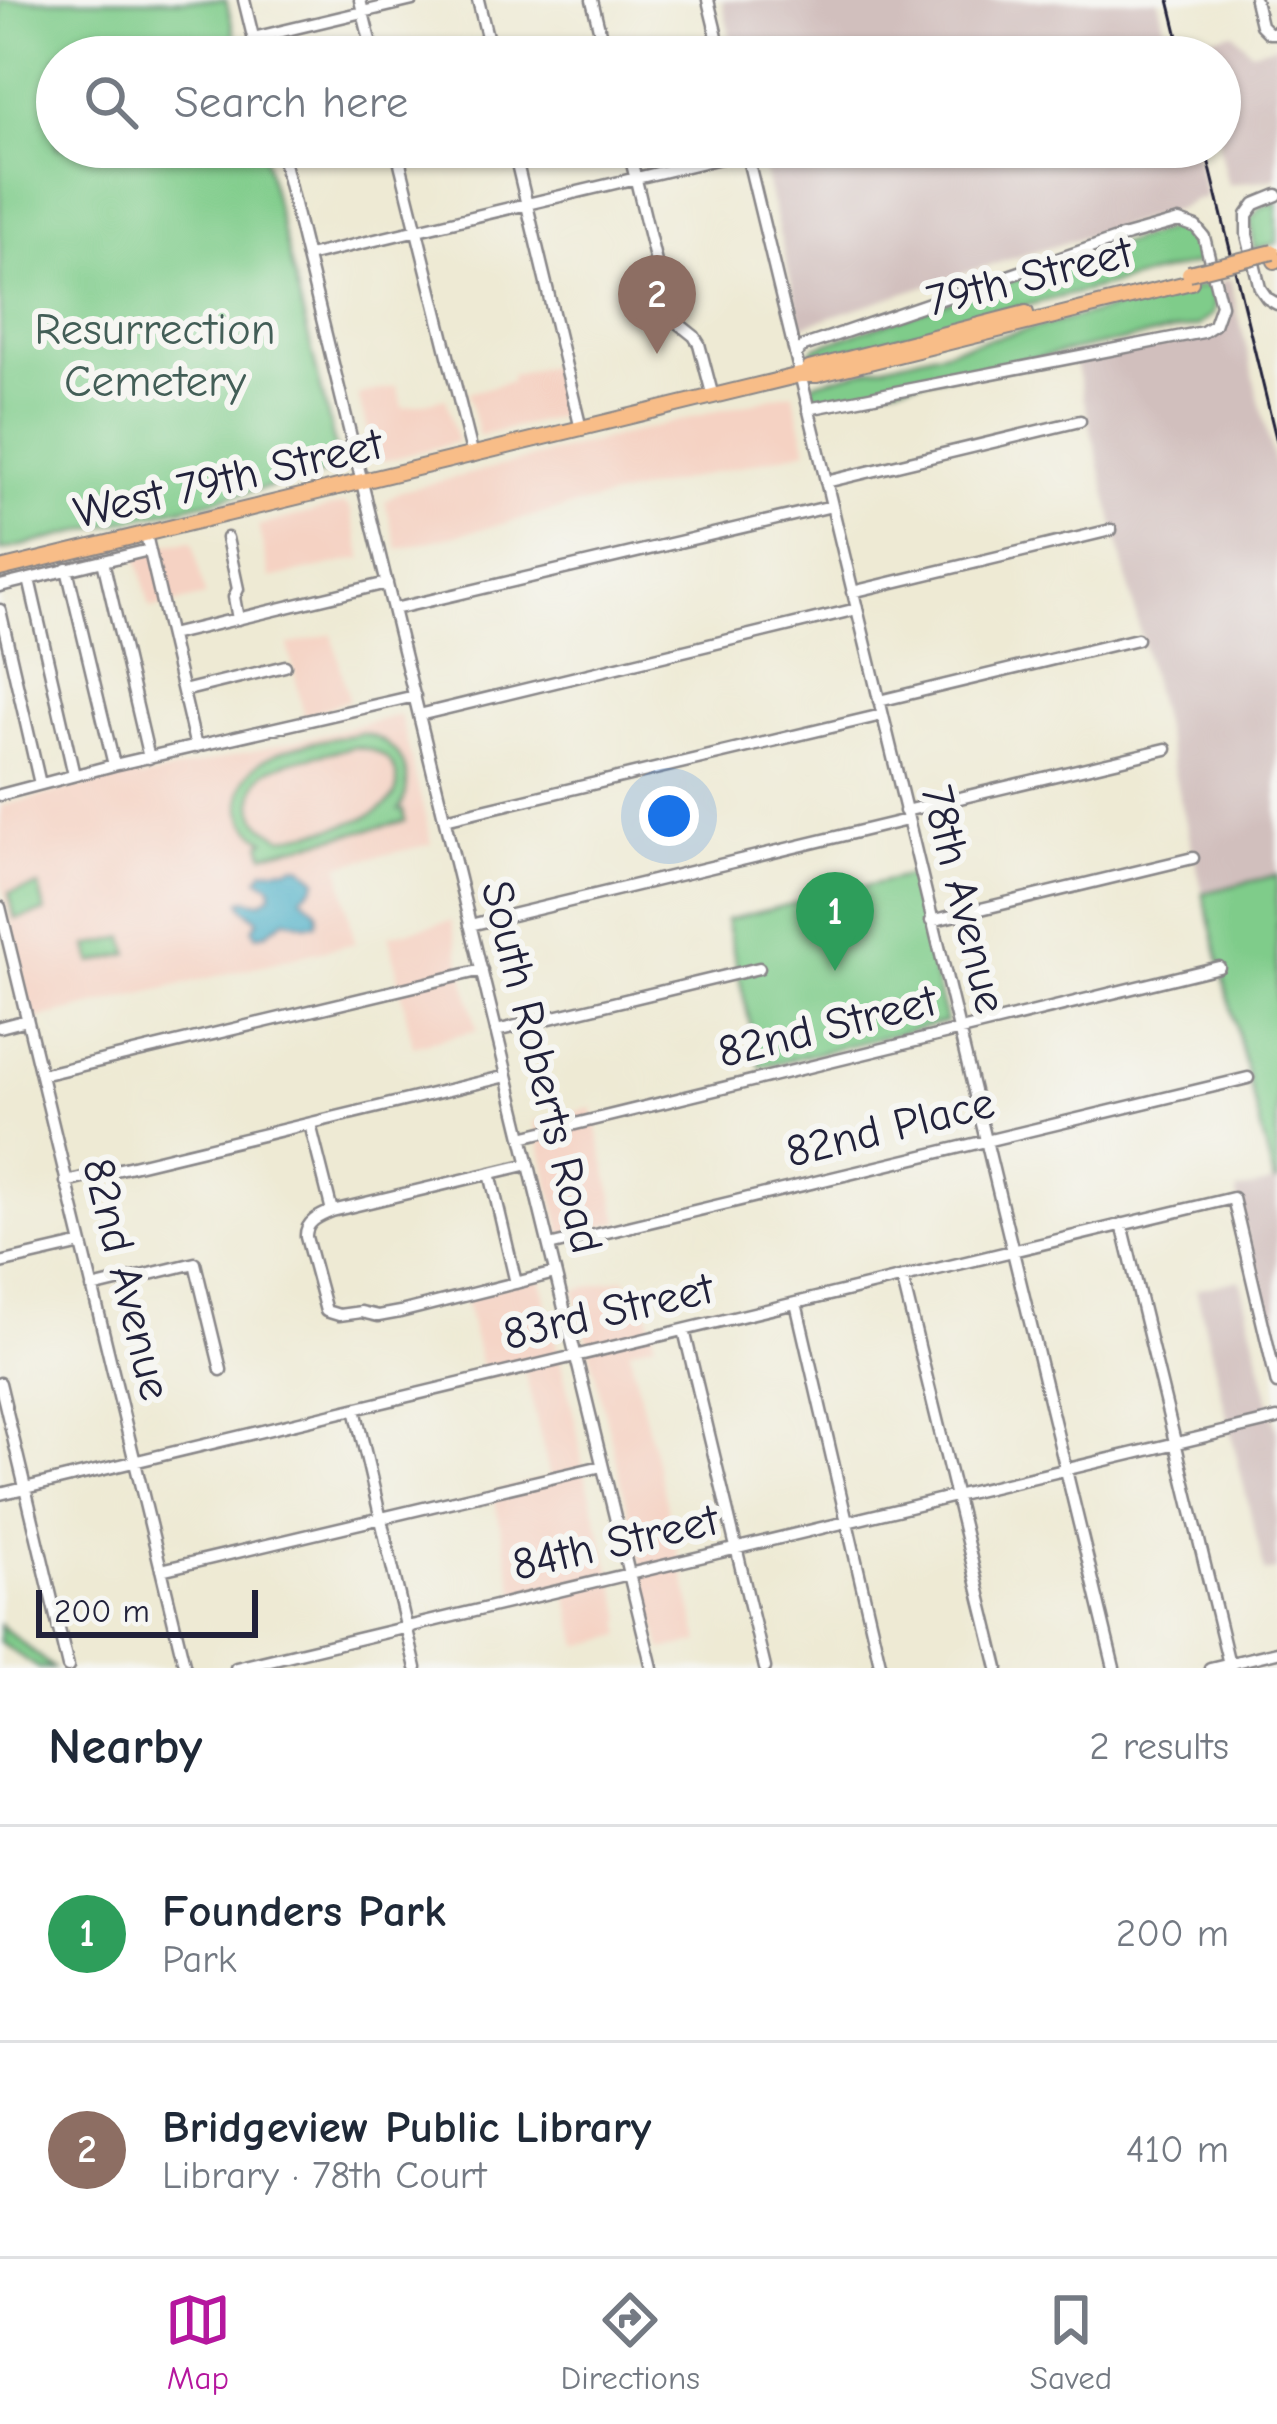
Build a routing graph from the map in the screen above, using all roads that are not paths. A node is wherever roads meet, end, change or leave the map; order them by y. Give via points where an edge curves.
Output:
1 (244, 0) edge
2 (412, 0) edge
3 (478, 0) edge
4 (592, 0) edge
5 (708, 0) edge
6 (1255, 0) edge
7 (362, 6) edge
8 (1271, 32) edge
9 (253, 36) edge
10 (260, 36) edge
11 (369, 36) edge
12 (487, 36) edge
13 (601, 36) edge
14 (717, 36) edge
15 (285, 168) edge
16 (401, 168) edge
17 (518, 168) edge
18 (633, 168) edge
19 (678, 168) edge
20 (750, 168) edge
21 (636, 179) junction
22 (1277, 195) edge
23 (527, 204) junction
24 (417, 230) junction
25 (308, 256) junction
26 (1275, 256) edge
27 (1277, 304) edge
28 (795, 354) junction
29 (800, 375) junction
30 (713, 397) junction
31 (808, 409) junction
32 (1080, 421) dead end
33 (581, 429) junction
34 (473, 456) junction
35 (826, 482) junction
36 (363, 483) junction
37 (832, 506) junction
38 (1111, 530) dead end
39 (227, 538) dead end
40 (147, 542) junction
41 (103, 561) junction
42 (0, 569) edge
43 (67, 569) junction
44 (29, 579) junction
45 (387, 583) junction
46 (0, 586) edge
47 (853, 592) junction
48 (394, 609) junction
49 (857, 609) junction
50 (0, 610) edge
51 (238, 619) junction
52 (170, 635) junction
53 (1137, 639) dead end
54 (285, 666) dead end
55 (183, 691) junction
56 (415, 696) junction
57 (880, 708) junction
58 (419, 715) junction
59 (196, 747) junction
60 (1166, 748) dead end
61 (149, 758) junction
62 (114, 765) junction
63 (74, 776) junction
64 (40, 784) junction
65 (5, 794) edge
66 (906, 815) junction
67 (445, 819) junction
68 (1193, 858) dead end
69 (0, 908) edge
70 (931, 921) junction
71 (470, 925) junction
72 (759, 968) dead end
73 (1219, 968) dead end
74 (482, 970) junction
75 (27, 1020) junction
76 (0, 1027) edge
77 (496, 1031) junction
78 (959, 1031) junction
79 (40, 1075) junction
80 (507, 1076) junction
81 (1248, 1078) dead end
82 (310, 1124) junction
83 (522, 1137) junction
84 (986, 1141) junction
85 (529, 1164) junction
86 (490, 1173) junction
87 (67, 1182) junction
88 (332, 1211) junction
89 (1122, 1224) junction
90 (82, 1244) junction
91 (549, 1246) junction
92 (1013, 1251) junction
93 (0, 1263) edge
94 (555, 1273) junction
95 (902, 1277) junction
96 (516, 1283) junction
97 (92, 1288) junction
98 (796, 1303) junction
99 (684, 1330) junction
100 (576, 1356) junction
101 (221, 1370) dead end
102 (0, 1383) edge
103 (1277, 1384) edge
104 (355, 1409) junction
105 (1277, 1419) edge
106 (1175, 1444) junction
107 (135, 1462) junction
108 (602, 1466) junction
109 (1066, 1471) junction
110 (25, 1488) junction
111 (0, 1494) edge
112 (957, 1497) junction
113 (380, 1519) junction
114 (847, 1523) junction
115 (735, 1551) junction
116 (161, 1570) junction
117 (629, 1575) junction
118 (406, 1628) junction
119 (1277, 1652) edge
120 (1230, 1666) edge
121 (68, 1667) edge
122 (184, 1668) edge
123 (236, 1668) edge
124 (416, 1668) edge
125 (652, 1668) edge
126 (765, 1668) edge
127 (881, 1668) edge
128 (998, 1668) edge
129 (1114, 1668) edge
130 (1210, 1668) edge

1 - 9 street
2 - 7 street
3 - 12 street
4 - 13 street
5 - 14 street
6 - 8 street
7 - 10 street
7 - 11 street
15 - 25 street, South Roberts Road
16 - 24 street
17 - 23 street
18 - 21 street
19 - 21 street
20 - 28 street, 78th Avenue
21 - 23 street
21 - 30 street via 669,316 699,344
22 - 27 street via 1255,204 1245,222 1260,288
23 - 24 street
23 - 33 street
24 - 25 street
24 - 34 street
25 - 36 street, South Roberts Road
26 - 29 main road, 79th Street, bridge
28 - 29 street, 78th Avenue
28 - 31 street via 1172,222 1204,237 1221,305 1203,332
29 - 30 main road, 79th Street
29 - 31 street, 78th Avenue
30 - 33 main road, 79th Street
31 - 35 street, 78th Avenue
32 - 35 street
33 - 34 main road, 79th Street
34 - 36 main road, West 79th Street
35 - 37 street, 78th Avenue
36 - 40 main road, West 79th Street
36 - 45 street, South Roberts Road
37 - 47 street, 78th Avenue
37 - 48 street
38 - 47 street
39 - 51 street
40 - 41 street
40 - 42 main road, West 79th Street
40 - 52 street
41 - 43 street
41 - 61 street
43 - 44 street
43 - 62 street
44 - 46 street
44 - 63 street
45 - 48 street, South Roberts Road
45 - 51 street
47 - 49 street, 78th Avenue
48 - 56 street, South Roberts Road
49 - 57 street, 78th Avenue
49 - 58 street
50 - 64 street
51 - 52 street
52 - 55 street
53 - 57 street
54 - 55 street
55 - 59 street
56 - 58 street, South Roberts Road
56 - 59 street
57 - 66 street, 78th Avenue
57 - 67 street
58 - 67 street, South Roberts Road
59 - 61 street
60 - 66 street
61 - 62 street
62 - 63 street
63 - 64 street
64 - 65 street
66 - 70 street, 78th Avenue
66 - 71 street
67 - 71 street, South Roberts Road
68 - 70 street
69 - 75 street, 82nd Avenue
70 - 78 street, 78th Avenue
71 - 74 street, South Roberts Road
72 - 77 street
73 - 78 street, 82nd Street
74 - 77 street, South Roberts Road
74 - 79 street
75 - 76 street
75 - 79 street, 82nd Avenue
77 - 80 street, South Roberts Road
78 - 83 street, 82nd Street
78 - 84 street, 78th Avenue
79 - 87 street, 82nd Avenue
80 - 82 street
80 - 83 street, South Roberts Road
81 - 84 street, 82nd Place
82 - 87 street
82 - 88 street
83 - 85 street, South Roberts Road
84 - 91 street, 82nd Place
84 - 92 street, 78th Avenue
85 - 86 street
85 - 91 street, South Roberts Road
86 - 88 street
86 - 96 street
87 - 90 street, 82nd Avenue
88 - 96 street via 306,1231 326,1311 378,1316
89 - 92 street, 83rd Street
89 - 103 street, 83rd Street via 1233,1198
89 - 106 street
90 - 93 street
90 - 97 street, 82nd Avenue
91 - 94 street, South Roberts Road
92 - 95 street, 83rd Street
92 - 109 street, 78th Avenue
94 - 96 street
94 - 100 street, South Roberts Road
95 - 98 street, 83rd Street
95 - 112 street
97 - 101 street via 195,1263
97 - 107 street, 82nd Avenue
98 - 99 street, 83rd Street
98 - 114 street
99 - 100 street, 83rd Street
99 - 115 street
100 - 104 street, 83rd Street
100 - 108 street, South Roberts Road
102 - 110 street
104 - 107 street, 83rd Street
104 - 113 street
105 - 106 street, 84th Street
106 - 109 street, 84th Street
106 - 120 street
107 - 110 street, 83rd Street
107 - 116 street, 82nd Avenue
108 - 113 street
108 - 117 street, South Roberts Road
109 - 112 street, 84th Street
109 - 129 street, 78th Avenue
110 - 111 street, 83rd Street
110 - 121 street
112 - 114 street, 84th Street
112 - 128 street
113 - 116 street
113 - 118 street
114 - 115 street, 84th Street
114 - 127 street
115 - 117 street, 84th Street
115 - 126 street
116 - 122 street, 82nd Avenue
117 - 118 street, 84th Street
117 - 125 street, South Roberts Road
118 - 123 street, 84th Street
118 - 124 street
119 - 120 street
120 - 130 street

